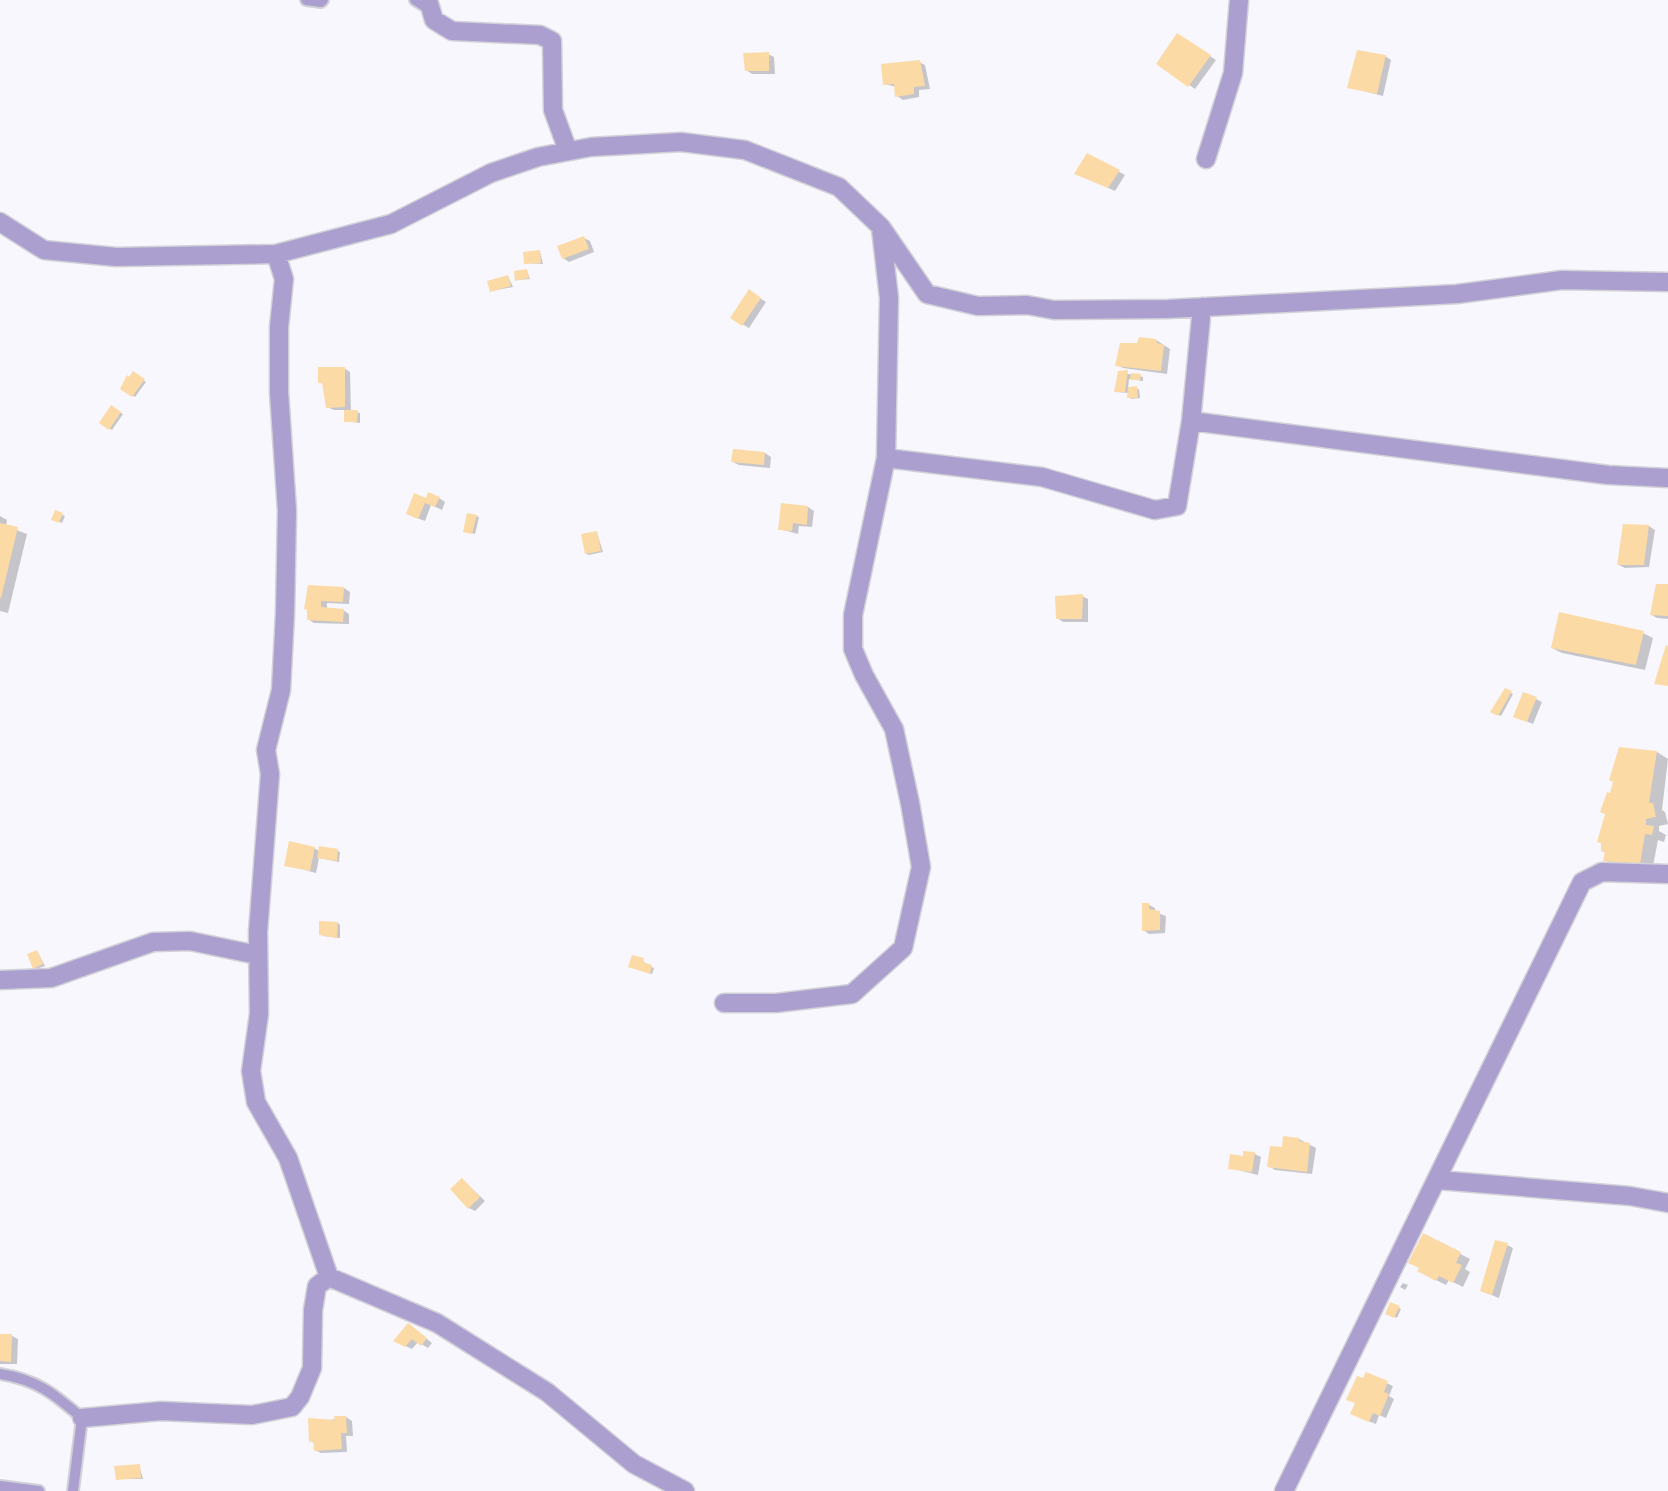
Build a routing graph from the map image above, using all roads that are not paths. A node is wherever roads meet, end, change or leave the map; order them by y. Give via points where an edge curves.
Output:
1 (306, 0) edge
2 (323, 0) edge
3 (1239, 0) edge
4 (425, 3) edge
5 (568, 151) junction
6 (1206, 159) dead end
7 (0, 222) edge
8 (881, 227) junction
9 (276, 254) junction
10 (1668, 282) edge
11 (1202, 307) junction
12 (1191, 421) junction
13 (886, 458) junction
14 (1668, 478) edge
15 (1668, 874) edge
16 (257, 955) junction
17 (0, 980) edge
18 (724, 1003) dead end
19 (1438, 1180) junction
20 (1668, 1203) edge
21 (328, 1277) junction
22 (0, 1374) edge
23 (82, 1418) junction
24 (0, 1486) edge
25 (39, 1491) edge
26 (73, 1491) edge
27 (685, 1491) edge
28 (1284, 1491) edge

1 - 2 lane
3 - 6 street via 1233,73
4 - 5 street via 434,20 452,31 540,34 552,40 553,110
5 - 8 street via 681,142 745,150 839,187
5 - 9 street via 490,173 390,224
7 - 9 street via 44,250 116,257
8 - 11 street via 927,294 978,306 1027,305 1054,310
8 - 13 street via 889,298
9 - 16 street via 284,279 279,392 287,511 285,613 280,690 266,750 270,774
10 - 11 street via 1562,280 1456,294
11 - 12 street
12 - 13 street via 1177,506 1155,510 1042,477
12 - 14 street via 1608,475
13 - 18 street via 853,615 854,649 894,729 921,867 903,948 852,994 776,1003
15 - 19 street via 1602,872 1582,882
16 - 17 street via 190,941 153,942 51,978
16 - 21 street via 259,1014 251,1071 256,1102 288,1158
19 - 20 street via 1630,1196
19 - 28 street
21 - 23 street via 317,1286 312,1368 292,1407 252,1415 161,1411
21 - 27 street via 437,1323 547,1392 634,1464
22 - 23 lane via 23,1377 47,1388
23 - 26 lane
24 - 25 lane

